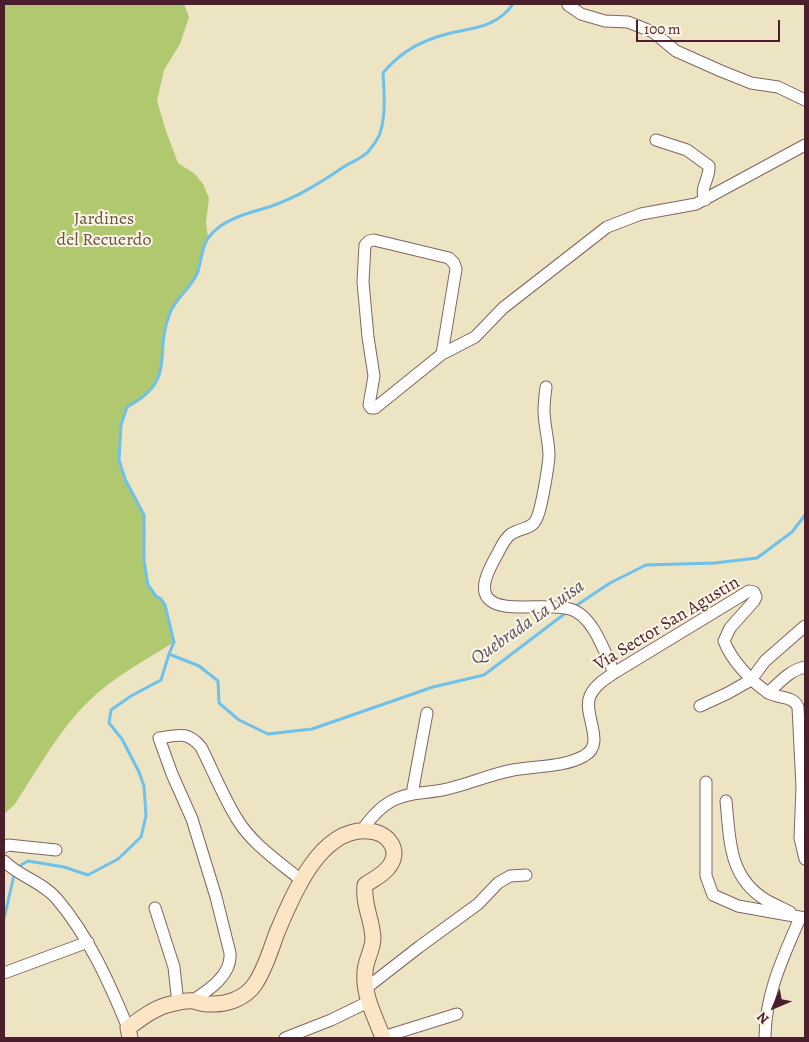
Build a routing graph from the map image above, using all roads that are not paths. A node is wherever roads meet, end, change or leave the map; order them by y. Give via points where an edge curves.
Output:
1 (568, 5) edge
2 (805, 100) edge
3 (656, 140) dead end
4 (805, 145) edge
5 (705, 200) junction
6 (442, 354) junction
7 (546, 387) dead end
8 (805, 626) edge
9 (805, 667) edge
10 (614, 673) junction
11 (751, 680) junction
12 (768, 692) junction
13 (700, 706) dead end
14 (427, 713) dead end
15 (706, 782) dead end
16 (804, 787) edge
17 (412, 794) junction
18 (726, 801) dead end
19 (362, 830) junction
20 (4, 848) edge
21 (56, 850) dead end
22 (805, 859) edge
23 (4, 861) edge
24 (526, 875) dead end
25 (301, 880) junction
26 (156, 908) dead end
27 (803, 918) edge
28 (88, 942) junction
29 (4, 973) edge
30 (367, 996) junction
31 (185, 1002) junction
32 (457, 1014) dead end
33 (129, 1033) edge
34 (286, 1038) edge
35 (383, 1038) edge
36 (765, 1038) edge

1 - 2 street via 581,14 605,21 628,22 654,32 676,51 751,83 778,87
3 - 5 street via 687,150 708,166 709,173 702,190
4 - 5 street
5 - 6 street via 685,208 642,214 607,227 503,308 475,337
6 - 6 street via 371,408 374,376 363,282 365,245 369,241 449,258 454,263 456,270
7 - 10 street via 544,410 549,455 539,511 530,526 510,534 505,541 487,573 486,596 505,606 570,609 582,614 592,626
8 - 11 street via 765,661
9 - 12 street via 797,668
10 - 11 street, Via Sector San Agustin via 749,590 756,597 730,628 724,641
10 - 17 street, Via Sector San Agustin via 598,684 590,695 588,706 594,739 592,749 586,755 546,766 512,770 448,789
11 - 12 street, Via Sector San Agustin
11 - 13 street
12 - 16 street, Via Sector San Agustin via 792,699 798,706
14 - 17 street
15 - 27 street via 706,876 713,895 738,906
16 - 22 street, Via Sector San Agustin via 800,838
17 - 19 street, Via Sector San Agustin via 377,810
18 - 27 street via 735,866 747,884 764,899
19 - 25 street via 334,840
19 - 30 street via 377,831 388,838 394,850 392,862 385,871 365,885 364,898 373,941 364,971
20 - 21 street via 8,845
23 - 28 street via 56,898
24 - 30 street via 510,876 498,883 478,904 419,947
25 - 31 street via 254,985 242,997 226,1003
25 - 31 street via 269,854 238,820 201,747 186,735 160,738 192,819 230,952 223,976
26 - 31 street
27 - 36 street via 778,966 766,1014
28 - 29 street
28 - 33 street via 109,982
30 - 34 street via 331,1020
30 - 35 street
31 - 33 street via 151,1012
32 - 35 street

